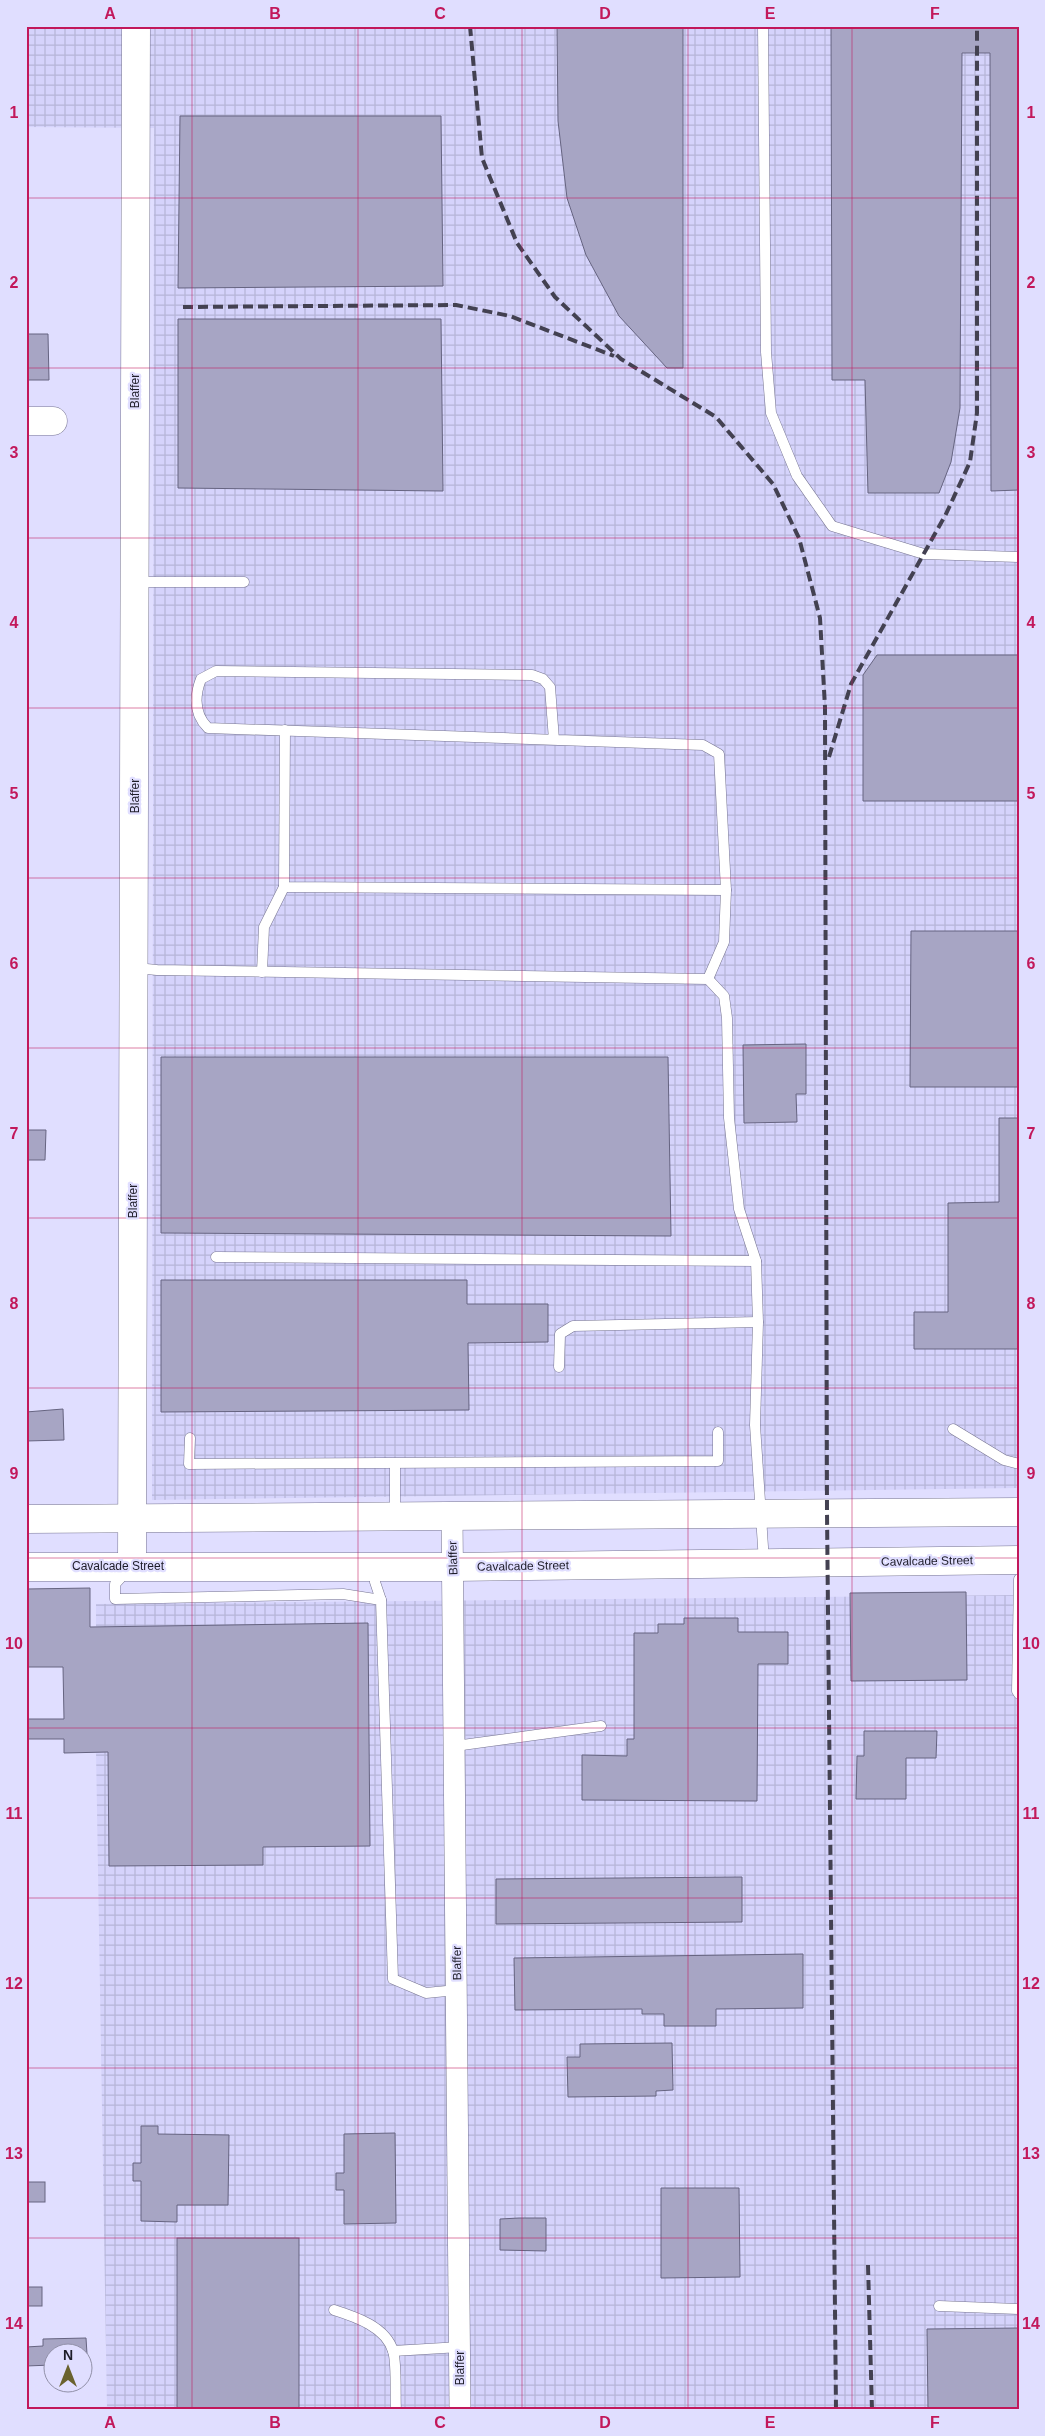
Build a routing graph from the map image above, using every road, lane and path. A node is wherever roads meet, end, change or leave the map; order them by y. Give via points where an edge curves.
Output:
1 (136, 26) edge
2 (763, 26) edge
3 (26, 421) edge
4 (53, 421) dead end
5 (1019, 557) edge
6 (135, 582) junction
7 (244, 582) dead end
8 (285, 730) junction
9 (554, 740) junction
10 (284, 887) junction
11 (726, 890) junction
12 (134, 968) junction
13 (262, 972) junction
14 (708, 979) junction
15 (216, 1257) dead end
16 (756, 1261) junction
17 (758, 1322) junction
18 (559, 1367) dead end
19 (953, 1429) dead end
20 (718, 1432) dead end
21 (190, 1438) dead end
22 (394, 1464) junction
23 (1019, 1464) edge
24 (1019, 1512) edge
25 (762, 1513) junction
26 (452, 1516) junction
27 (395, 1517) junction
28 (26, 1519) edge
29 (132, 1519) junction
30 (1019, 1560) edge
31 (764, 1563) junction
32 (132, 1565) junction
33 (26, 1566) edge
34 (374, 1566) junction
35 (453, 1567) junction
36 (1019, 1579) edge
37 (381, 1600) junction
38 (1019, 1694) edge
39 (601, 1726) dead end
40 (455, 1746) junction
41 (457, 1990) junction
42 (939, 2306) dead end
43 (1019, 2309) edge
44 (334, 2310) dead end
45 (460, 2347) junction
46 (394, 2351) junction
47 (396, 2410) edge
48 (460, 2410) edge

1 - 6 main road, Blaffer
2 - 5 lane via 766,352 771,413 797,476 832,526 924,554
3 - 4 main road
6 - 7 lane
6 - 12 main road, Blaffer
8 - 9 lane
8 - 9 lane via 208,728 199,719 196,692 201,679 216,671 532,675 543,679 550,687
8 - 10 lane
9 - 11 lane via 702,745 719,754
10 - 11 lane
10 - 13 lane via 264,927
11 - 14 lane via 724,942
12 - 13 lane
12 - 29 main road, Blaffer
13 - 14 lane
14 - 16 lane via 724,996 729,1118 739,1209
15 - 16 lane
16 - 17 lane
17 - 18 lane via 572,1326 560,1334
17 - 25 lane via 755,1425
19 - 23 lane via 1004,1460
20 - 22 lane via 718,1461
21 - 22 lane via 189,1464
22 - 27 lane
24 - 25 main road
25 - 26 main road
25 - 31 lane
26 - 27 main road
26 - 35 street, Blaffer
27 - 29 main road
28 - 29 main road
29 - 32 main road, Blaffer
30 - 31 main road, Cavalcade Street
31 - 35 main road, Cavalcade Street
32 - 33 main road, Cavalcade Street
32 - 34 main road, Cavalcade Street
32 - 37 lane via 115,1584 115,1599 343,1594
34 - 35 main road, Cavalcade Street
34 - 37 lane
35 - 40 street, Blaffer
36 - 38 lane
37 - 41 lane via 394,1979 426,1993
39 - 40 lane
40 - 41 street, Blaffer
41 - 45 street, Blaffer
42 - 43 lane
44 - 46 lane via 352,2315 378,2330
45 - 46 lane
45 - 48 street, Blaffer
46 - 47 lane

